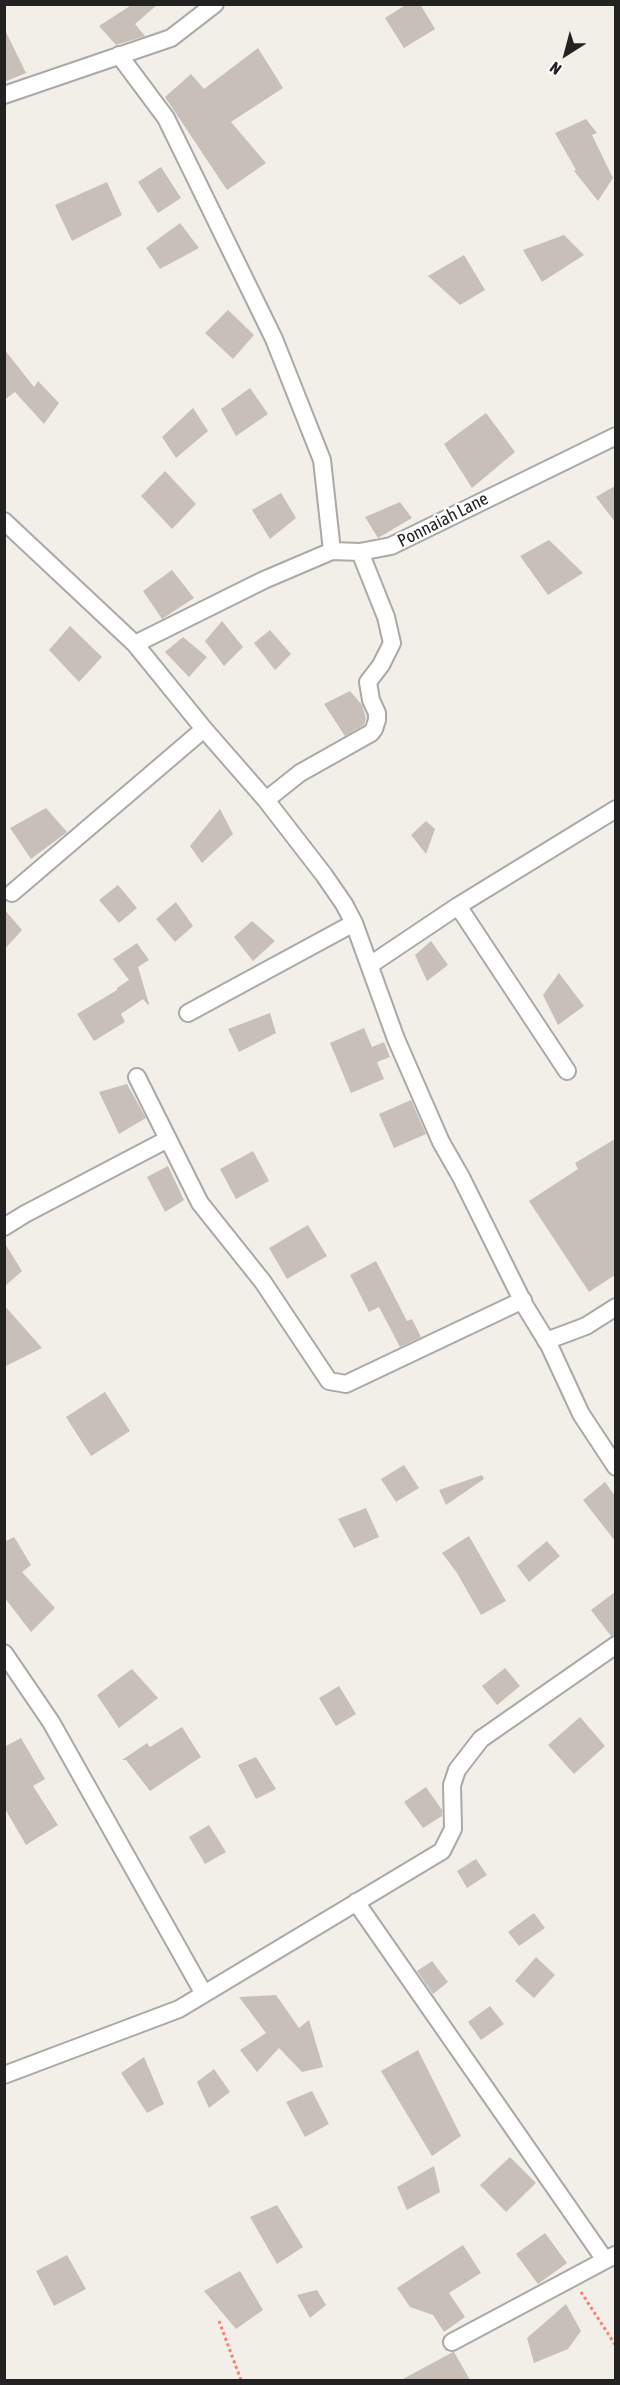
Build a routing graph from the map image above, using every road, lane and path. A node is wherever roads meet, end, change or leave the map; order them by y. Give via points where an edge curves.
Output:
1 (215, 4) edge
2 (119, 55) junction
3 (4, 95) edge
4 (615, 436) edge
5 (4, 521) edge
6 (332, 551) junction
7 (360, 552) junction
8 (135, 644) junction
9 (204, 729) junction
10 (266, 800) junction
11 (615, 809) edge
12 (12, 893) dead end
13 (458, 906) junction
14 (354, 923) junction
15 (370, 965) junction
16 (188, 1013) dead end
17 (567, 1071) dead end
18 (137, 1077) dead end
19 (168, 1139) junction
20 (4, 1227) edge
21 (523, 1300) junction
22 (615, 1307) edge
23 (546, 1341) junction
24 (615, 1467) edge
25 (615, 1645) edge
26 (4, 1653) edge
27 (356, 1902) junction
28 (204, 1994) junction
29 (4, 2074) edge
30 (610, 2257) edge
31 (572, 2278) junction
32 (219, 2321) dead end
33 (452, 2342) dead end
34 (615, 2346) edge
35 (241, 2380) edge

1 - 2 street via 171,38
2 - 3 street
2 - 6 street via 166,118 274,339 322,459
4 - 7 street, Ponnaiah Lane via 391,546
5 - 8 street
6 - 7 street, Ponnaiah Lane
6 - 8 street, Ponnaiah Lane
7 - 10 street via 392,643 369,682 377,720 374,729 300,773
8 - 9 street
9 - 10 street
9 - 12 street
10 - 14 street via 324,875
11 - 13 street
13 - 15 street
13 - 17 street
14 - 15 street
14 - 16 street
15 - 21 street via 419,1094
18 - 19 street
19 - 20 street
19 - 21 street via 200,1203 263,1282 329,1381 346,1384
21 - 23 street
22 - 23 street via 586,1326
23 - 24 street via 580,1414
25 - 27 street via 481,1739 457,1770 452,1785 453,1829 442,1851
26 - 28 street via 51,1722
27 - 28 street
27 - 30 street
28 - 29 street via 179,2009
30 - 31 street
31 - 33 street
31 - 34 path
32 - 35 path

